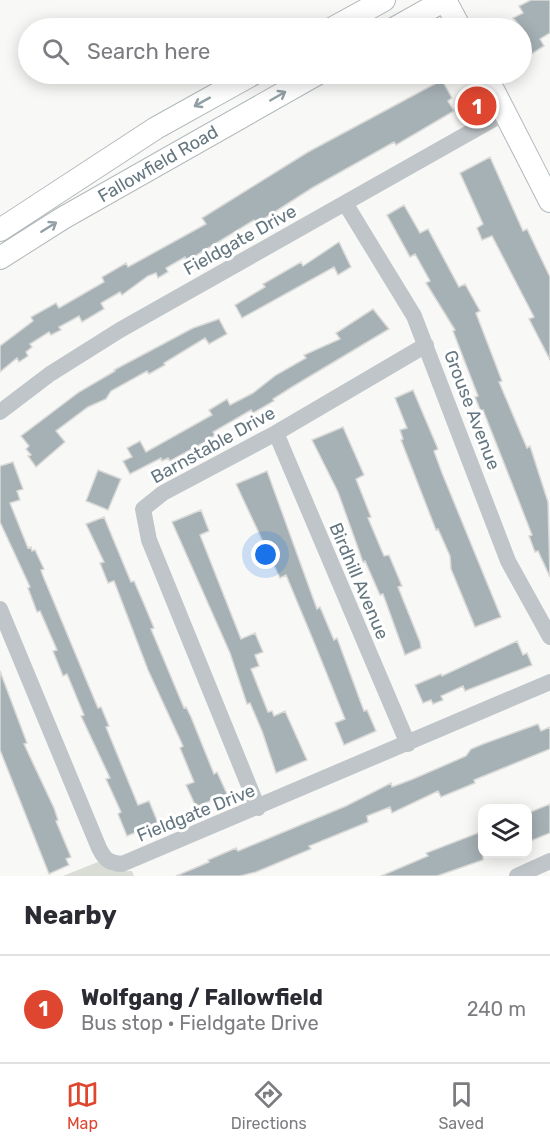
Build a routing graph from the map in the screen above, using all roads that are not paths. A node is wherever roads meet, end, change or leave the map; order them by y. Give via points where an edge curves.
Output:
1 (384, 0) edge
2 (445, 0) edge
3 (351, 18) edge
4 (413, 18) edge
5 (455, 18) edge
6 (235, 84) edge
7 (299, 84) edge
8 (491, 84) edge
9 (506, 112) junction
10 (550, 201) edge
11 (345, 203) junction
12 (0, 230) edge
13 (0, 258) edge
14 (426, 345) junction
15 (0, 412) edge
16 (276, 433) junction
17 (0, 609) edge
18 (550, 637) edge
19 (550, 682) edge
20 (408, 744) junction
21 (258, 808) junction
22 (550, 861) edge
23 (517, 876) edge

1 - 3 main road
2 - 4 main road
2 - 5 main road
6 -> 12 main road, Fallowfield Road via 147,134
13 -> 7 main road, Fallowfield Road
8 - 9 main road
9 - 10 main road
9 - 11 street, Fieldgate Drive
11 - 14 street, Grouse Avenue via 414,316
11 - 15 street, Fieldgate Drive via 120,330 50,374
14 - 16 street, Barnstable Drive
14 - 18 street, Grouse Avenue via 508,561
16 - 20 street, Birdhill Avenue
16 - 21 street, Barnstable Drive via 163,493 143,509 148,540
17 - 21 street, Fieldgate Drive via 105,859 122,864
19 - 20 street, Fieldgate Drive
20 - 21 street, Fieldgate Drive
22 - 23 street

